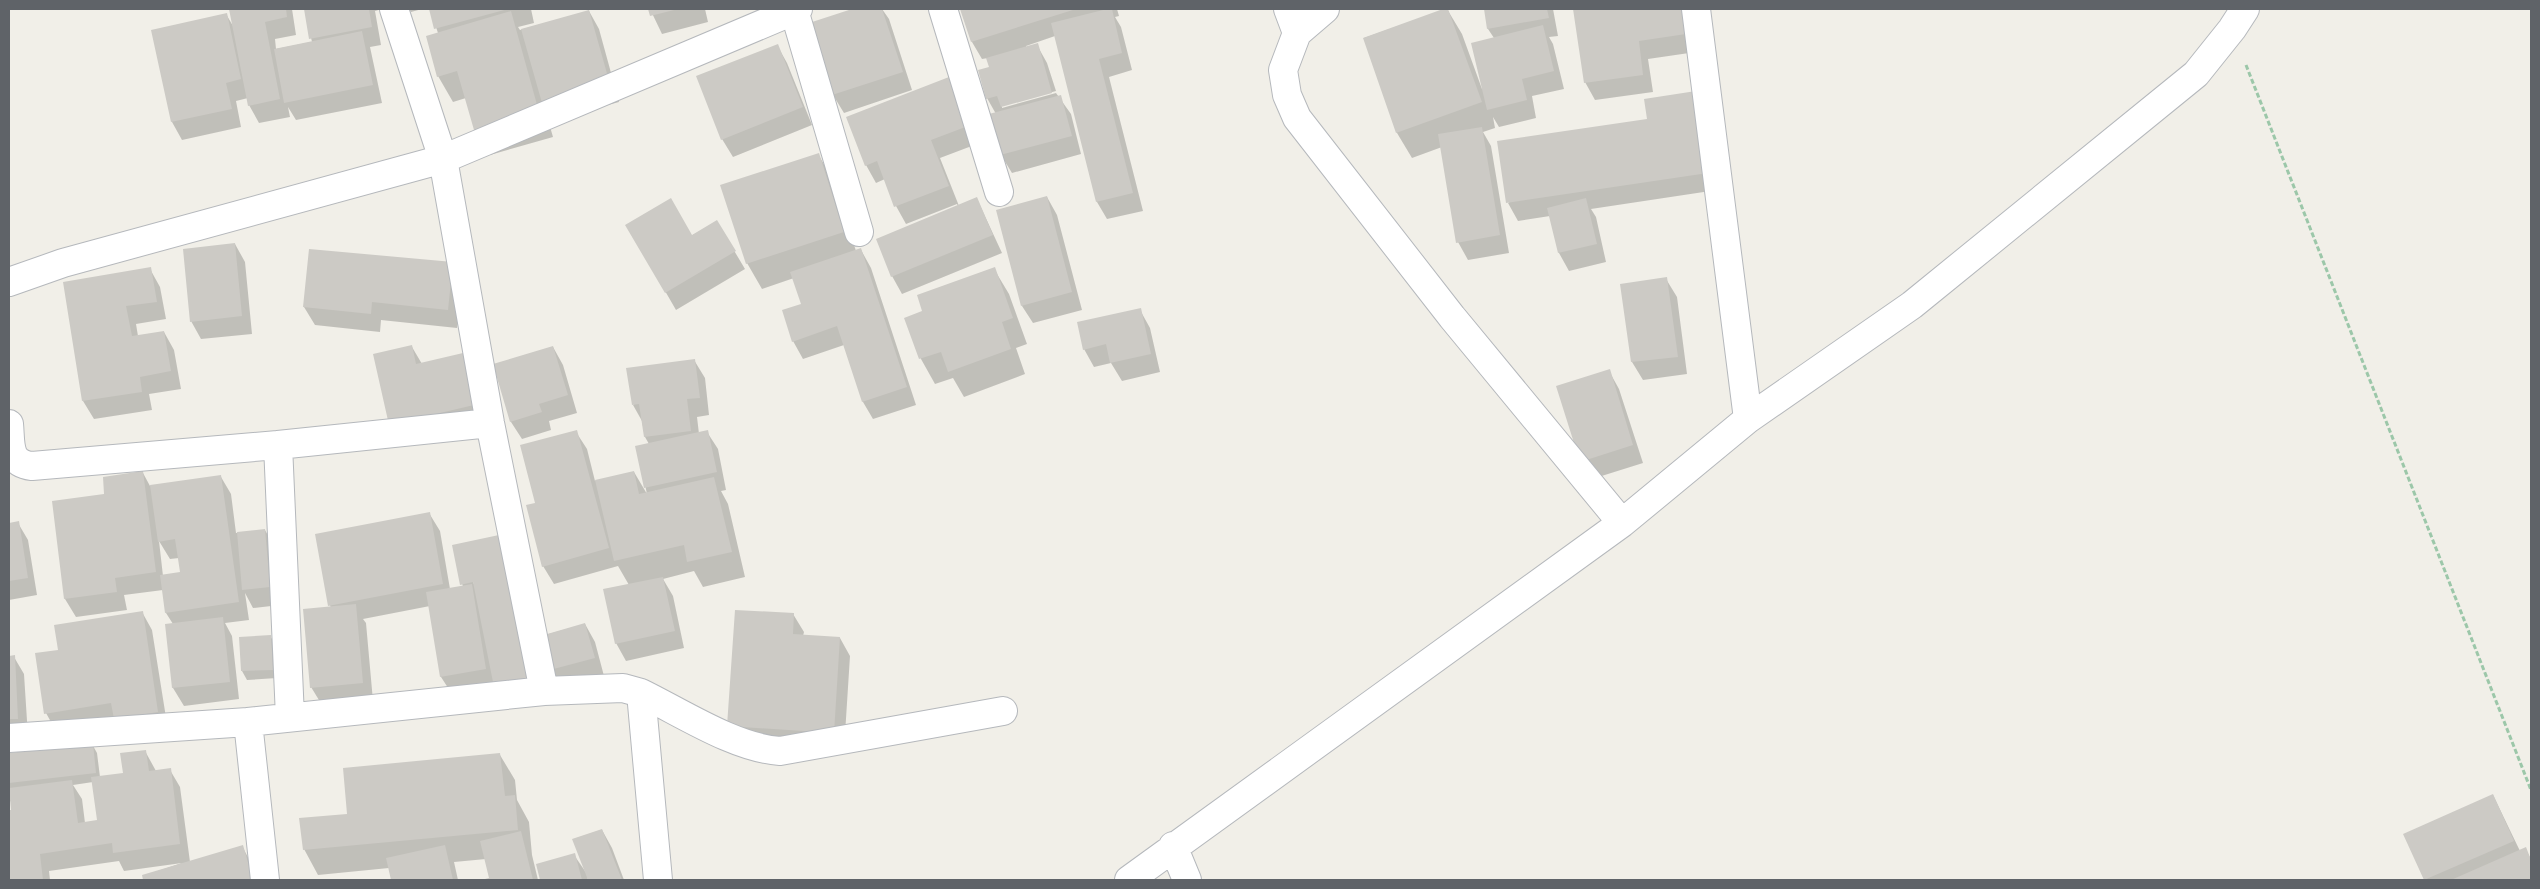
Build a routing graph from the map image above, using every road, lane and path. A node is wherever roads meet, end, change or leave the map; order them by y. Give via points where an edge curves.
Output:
1 (394, 9) edge
2 (943, 9) edge
3 (1325, 9) edge
4 (1696, 9) edge
5 (796, 10) edge
6 (2234, 15) edge
7 (1292, 21) edge
8 (443, 159) junction
9 (999, 192) dead end
10 (859, 232) dead end
11 (9, 282) edge
12 (1748, 419) junction
13 (490, 423) junction
14 (9, 424) edge
15 (278, 445) junction
16 (1622, 523) junction
17 (544, 692) junction
18 (641, 693) junction
19 (1003, 711) dead end
20 (290, 717) junction
21 (248, 722) junction
22 (9, 738) edge
23 (2531, 790) edge
24 (1175, 844) junction
25 (265, 880) edge
26 (658, 880) edge
27 (1128, 880) edge
28 (1187, 880) edge

1 - 8 street
2 - 9 street
3 - 7 street
4 - 12 street
5 - 8 street
5 - 10 street
6 - 12 street via 2196,74 1928,292
6 - 23 path
7 - 16 street via 1283,70 1287,95 1297,118 1452,317
8 - 11 street via 63,263
8 - 13 street
12 - 16 street
13 - 15 street
13 - 17 street
14 - 15 street via 14,458 19,463 32,466
15 - 20 street
16 - 24 street
17 - 18 street via 623,688
17 - 20 street
18 - 19 street via 759,750 780,751
18 - 26 street
20 - 21 street
21 - 22 street
21 - 25 street
24 - 27 street
24 - 28 street

